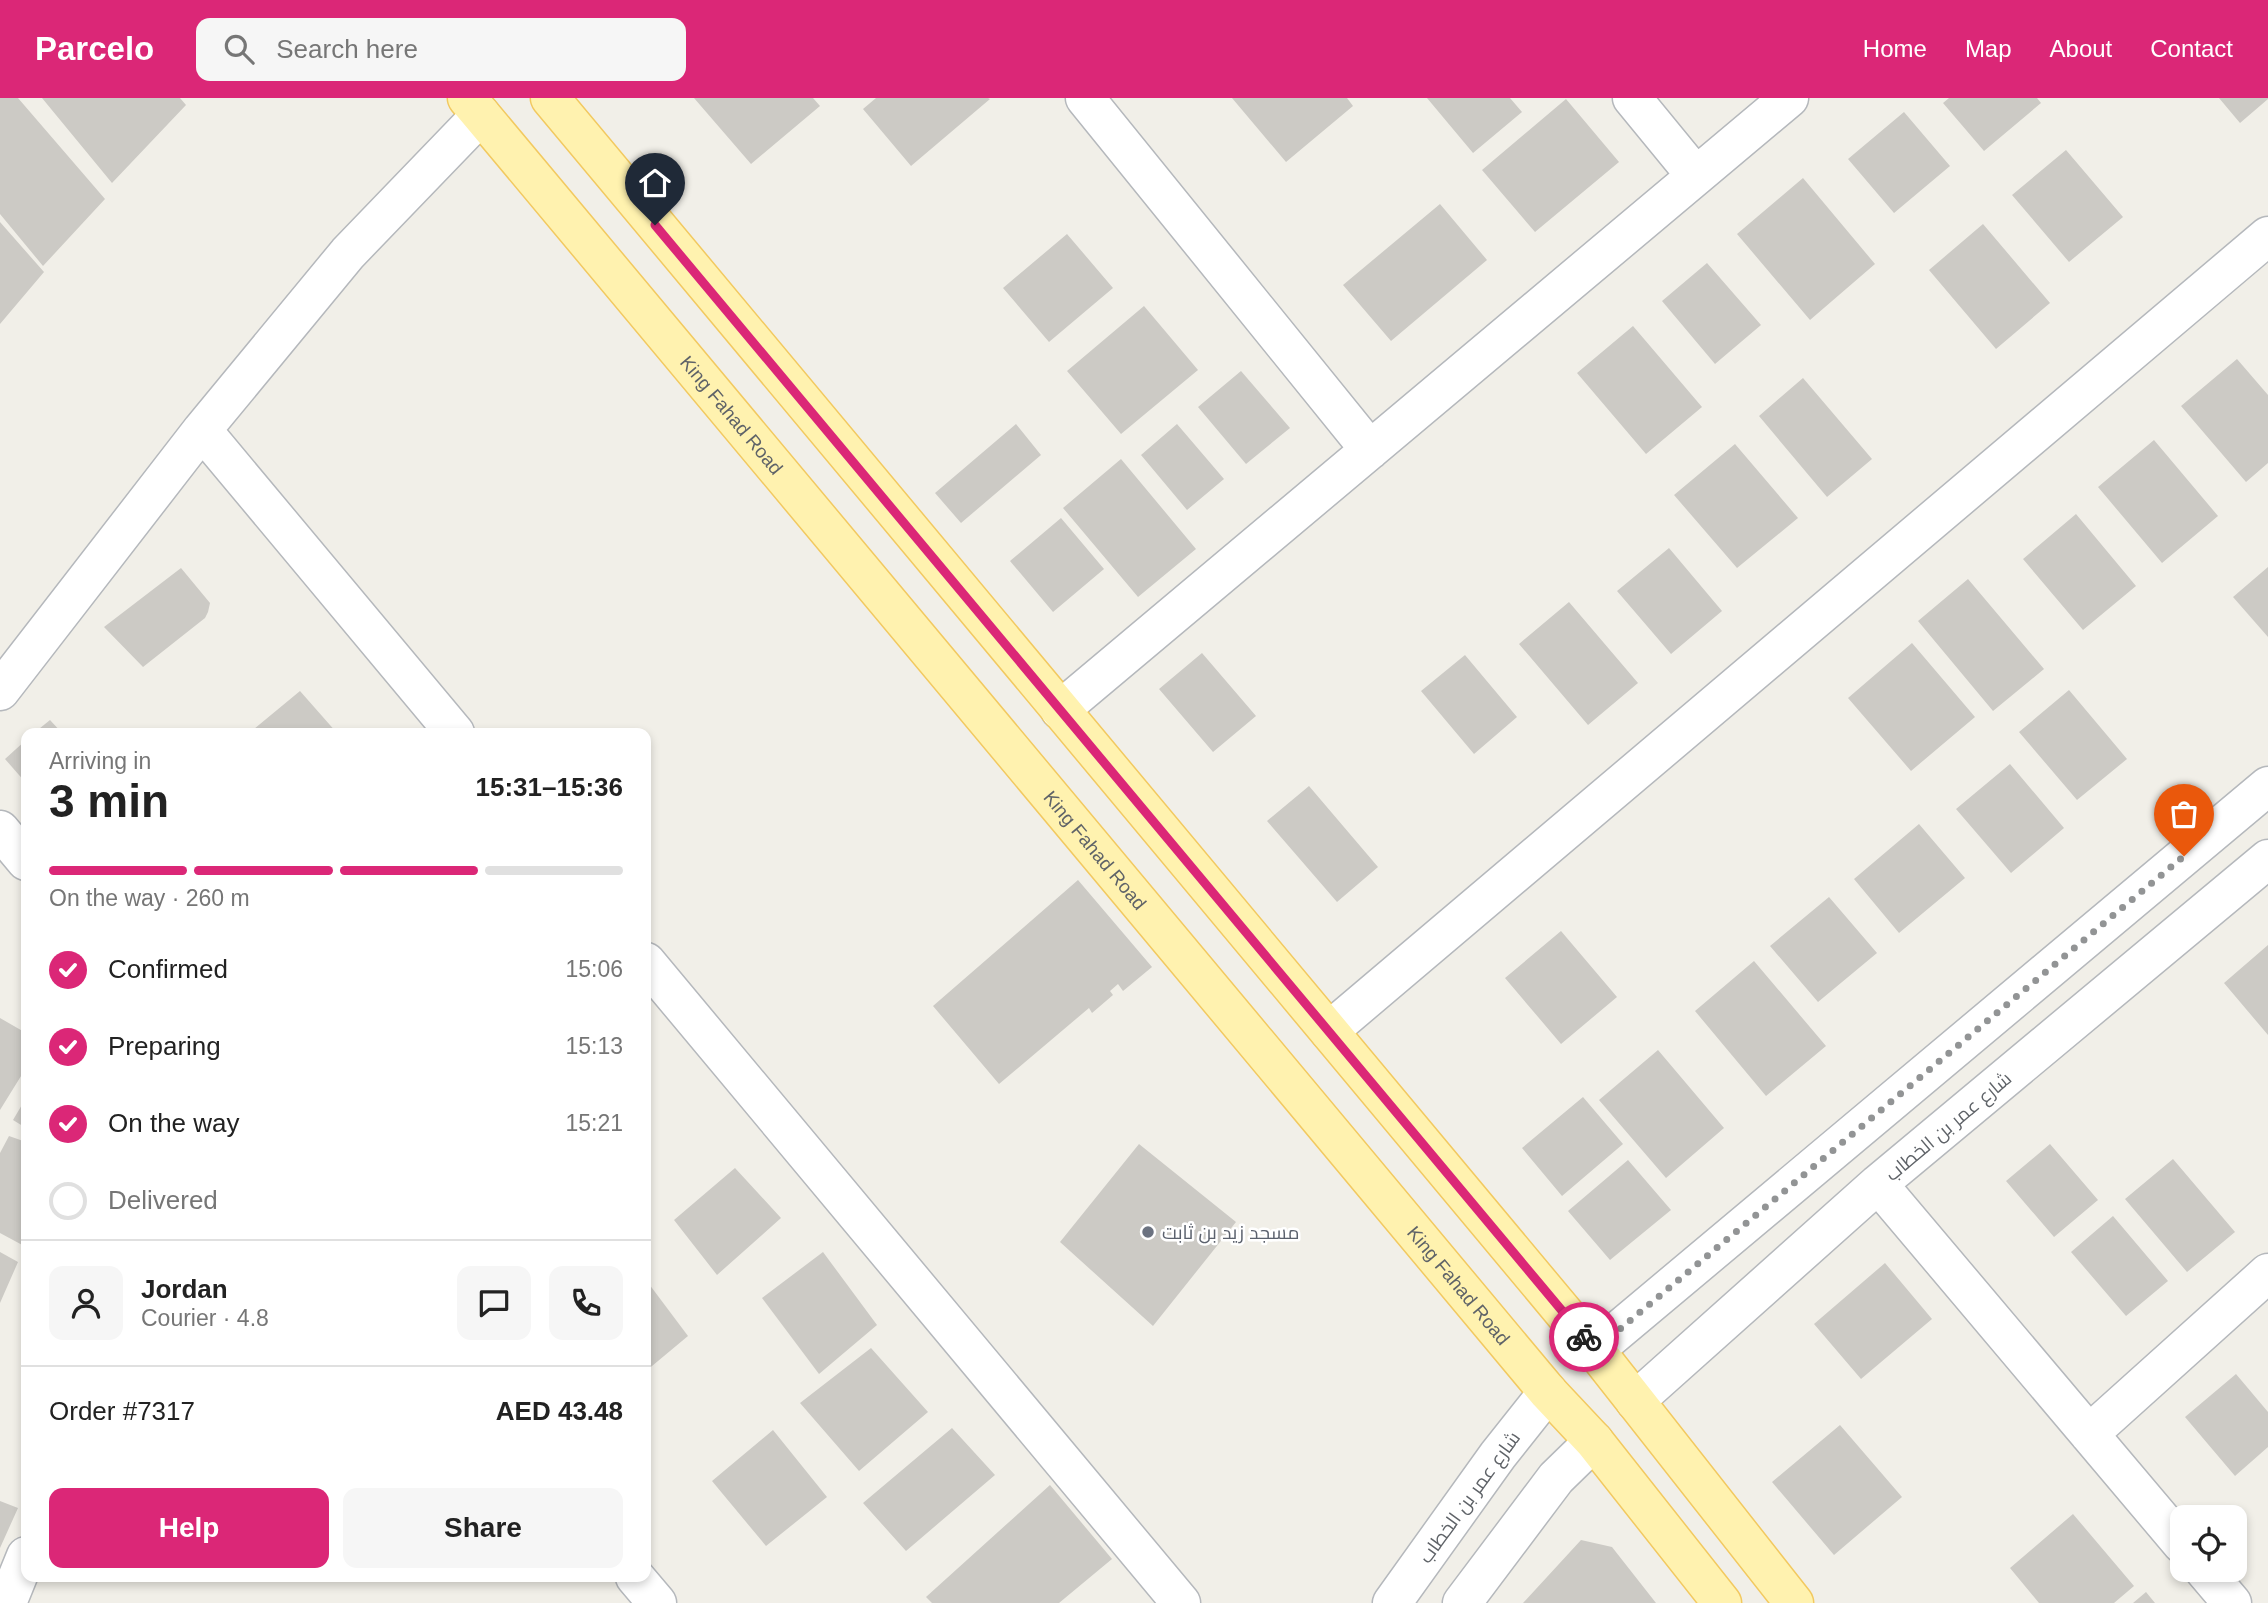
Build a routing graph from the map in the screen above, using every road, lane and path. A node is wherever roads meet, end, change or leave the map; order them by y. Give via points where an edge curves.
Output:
1 (550, 98) edge
2 (1085, 98) edge
3 (1632, 98) edge
4 (1789, 98) edge
5 (474, 107) edge
6 (1696, 176) junction
7 (2268, 236) edge
8 (202, 430) junction
9 (1370, 450) junction
10 (0, 691) edge
11 (1060, 710) junction
12 (451, 728) edge
13 (2268, 786) edge
14 (0, 830) edge
15 (21, 855) edge
16 (2268, 859) edge
17 (651, 968) edge
18 (1329, 1031) junction
19 (1878, 1184) junction
20 (2268, 1273) edge
21 (1595, 1350) junction
22 (1548, 1392) junction
23 (1635, 1401) junction
24 (2089, 1434) junction
25 (1594, 1441) junction
26 (2170, 1530) edge
27 (21, 1568) edge
28 (639, 1582) edge
29 (2214, 1582) edge
30 (7, 1603) edge
31 (657, 1603) edge
32 (1181, 1603) edge
33 (1392, 1603) edge
34 (1462, 1603) edge
35 (1722, 1603) edge
36 (1794, 1603) edge
37 (2232, 1603) edge

1 - 11 main road
2 - 9 street
3 - 6 street
4 - 6 street
5 - 8 street
5 - 22 main road, King Fahad Road
6 - 9 street
7 - 18 street
8 - 10 street
8 - 12 street
9 - 11 street
11 - 18 main road
13 - 21 street
14 - 15 street
16 - 19 street, شارع عمر بن الخطاب
17 - 32 street
18 - 21 main road
19 - 23 street, شارع عمر بن الخطاب
19 - 24 street
20 - 24 street
21 - 23 main road
22 - 25 main road, King Fahad Road
22 - 33 street, شارع عمر بن الخطاب
23 - 36 main road
24 - 26 street
25 - 34 street via 1556,1478
25 - 35 main road, King Fahad Road
27 - 30 street
28 - 31 street
29 - 37 street

